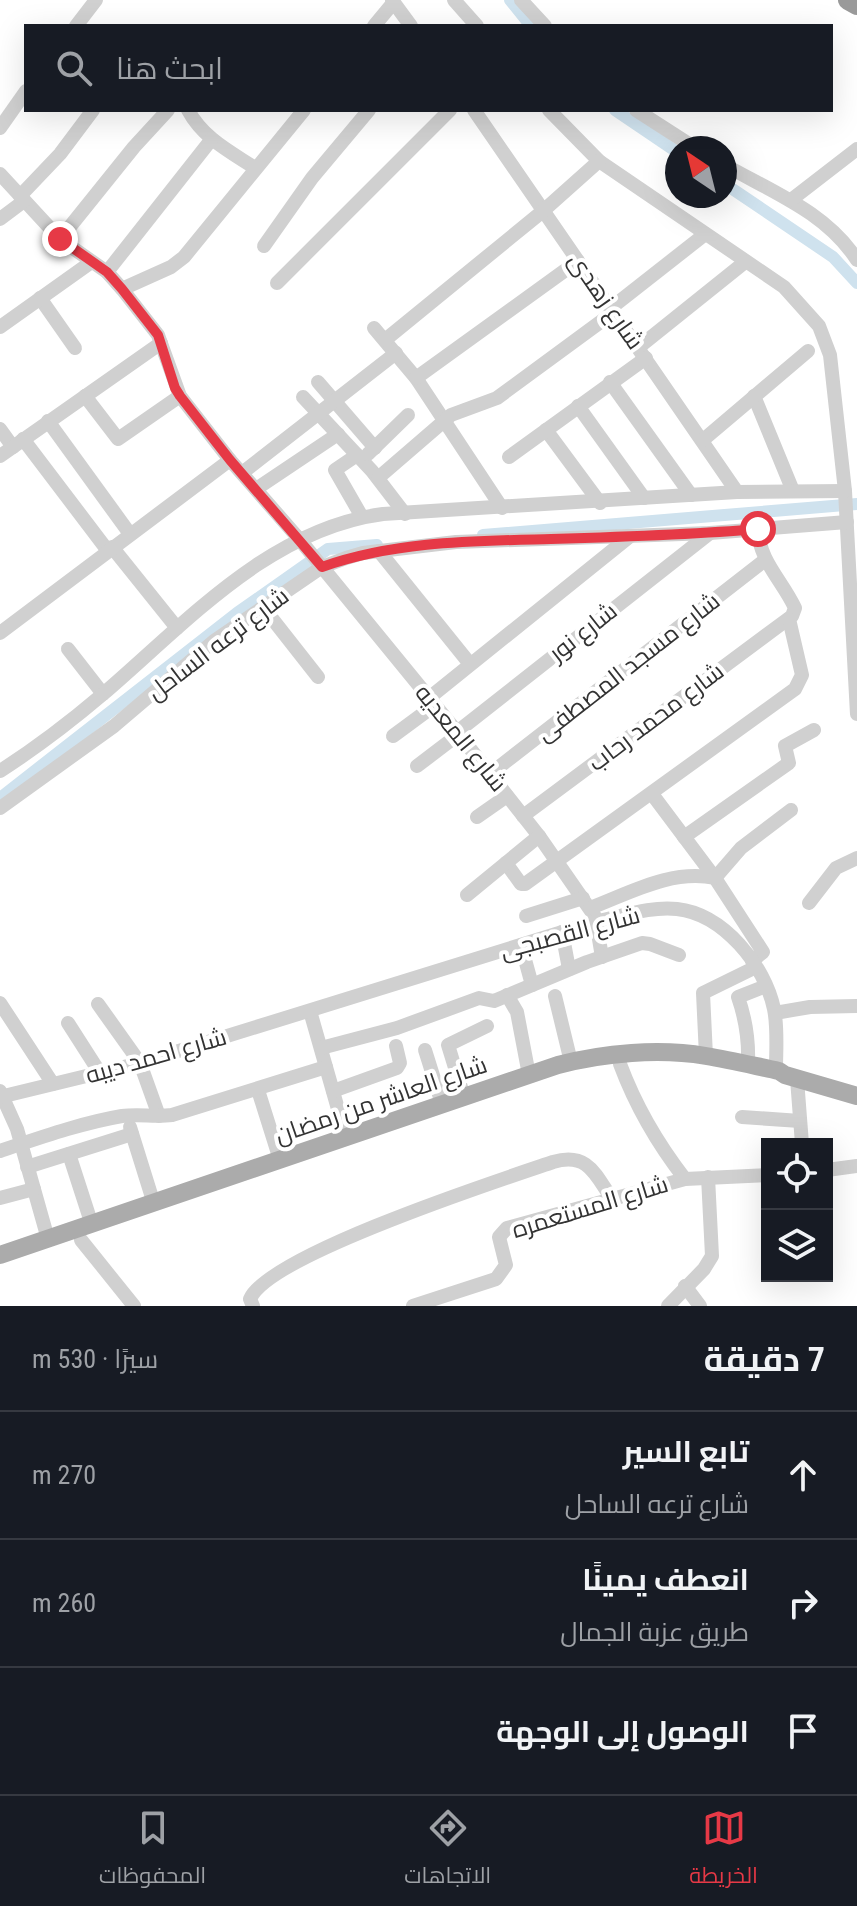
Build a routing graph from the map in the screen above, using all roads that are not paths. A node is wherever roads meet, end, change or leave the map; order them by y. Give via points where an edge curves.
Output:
1 (96, 0) edge
2 (454, 0) edge
3 (521, 0) edge
4 (848, 0) edge
5 (393, 2) edge
6 (857, 5) edge
7 (78, 24) edge
8 (376, 24) edge
9 (410, 24) edge
10 (475, 24) edge
11 (543, 24) edge
12 (24, 94) edge
13 (92, 112) edge
14 (166, 112) edge
15 (189, 112) edge
16 (302, 112) edge
17 (367, 112) edge
18 (448, 112) edge
19 (475, 112) edge
20 (551, 112) edge
21 (639, 112) edge
22 (0, 128) edge
23 (676, 136) edge
24 (211, 140) junction
25 (857, 149) edge
26 (599, 161) junction
27 (255, 168) junction
28 (737, 171) edge
29 (0, 174) edge
30 (22, 198) junction
31 (791, 200) junction
32 (543, 211) junction
33 (0, 219) edge
34 (704, 235) junction
35 (60, 239) junction
36 (264, 246) dead end
37 (855, 255) edge
38 (578, 261) junction
39 (745, 262) junction
40 (90, 263) junction
41 (107, 272) junction
42 (277, 283) dead end
43 (122, 289) junction
44 (40, 298) junction
45 (612, 310) junction
46 (0, 327) edge
47 (374, 328) dead end
48 (385, 340) junction
49 (161, 343) junction
50 (75, 348) dead end
51 (808, 351) dead end
52 (642, 352) junction
53 (396, 353) junction
54 (416, 378) junction
55 (318, 382) dead end
56 (610, 382) junction
57 (85, 396) junction
58 (180, 396) junction
59 (754, 396) junction
60 (303, 397) dead end
61 (334, 401) junction
62 (578, 406) junction
63 (318, 413) junction
64 (408, 415) dead end
65 (446, 419) junction
66 (48, 421) junction
67 (0, 429) edge
68 (546, 430) junction
69 (338, 434) junction
70 (703, 440) junction
71 (12, 447) edge
72 (375, 448) junction
73 (509, 457) dead end
74 (359, 458) junction
75 (230, 460) junction
76 (242, 473) junction
77 (378, 478) junction
78 (256, 489) junction
79 (793, 491) junction
80 (845, 491) junction
81 (737, 492) junction
82 (691, 495) junction
83 (644, 498) junction
84 (600, 503) junction
85 (502, 508) junction
86 (405, 514) junction
87 (362, 517) junction
88 (847, 522) junction
89 (758, 529) junction
90 (710, 533) junction
91 (130, 534) junction
92 (629, 537) junction
93 (302, 541) junction
94 (110, 549) junction
95 (379, 551) junction
96 (765, 560) junction
97 (319, 564) junction
98 (263, 607) junction
99 (789, 619) junction
100 (177, 628) junction
101 (0, 633) edge
102 (68, 649) dead end
103 (470, 664) junction
104 (318, 677) dead end
105 (103, 694) junction
106 (432, 701) junction
107 (857, 714) edge
108 (814, 730) dead end
109 (458, 733) junction
110 (393, 736) dead end
111 (417, 766) dead end
112 (0, 771) edge
113 (490, 774) junction
114 (652, 794) junction
115 (507, 796) junction
116 (0, 808) edge
117 (791, 810) dead end
118 (523, 816) junction
119 (477, 817) dead end
120 (539, 836) junction
121 (684, 837) junction
122 (857, 858) edge
123 (558, 862) junction
124 (506, 863) junction
125 (715, 878) junction
126 (467, 895) dead end
127 (809, 903) dead end
128 (592, 912) junction
129 (526, 916) dead end
130 (562, 932) junction
131 (521, 945) junction
132 (679, 955) dead end
133 (602, 957) junction
134 (754, 964) junction
135 (569, 969) junction
136 (532, 985) junction
137 (766, 986) junction
138 (507, 995) junction
139 (555, 996) dead end
140 (0, 1003) edge
141 (98, 1004) dead end
142 (857, 1006) edge
143 (310, 1011) junction
144 (775, 1013) junction
145 (68, 1023) dead end
146 (487, 1026) dead end
147 (396, 1046) dead end
148 (321, 1048) junction
149 (425, 1050) dead end
150 (706, 1056) junction
151 (571, 1062) junction
152 (140, 1063) junction
153 (620, 1064) junction
154 (748, 1064) junction
155 (326, 1067) junction
156 (100, 1073) junction
157 (529, 1075) junction
158 (786, 1075) junction
159 (53, 1084) junction
160 (258, 1090) junction
161 (333, 1091) junction
162 (1, 1095) edge
163 (857, 1096) edge
164 (464, 1097) junction
165 (442, 1104) junction
166 (127, 1115) junction
167 (159, 1116) junction
168 (742, 1117) dead end
169 (800, 1121) junction
170 (132, 1134) junction
171 (346, 1137) junction
172 (801, 1138) edge
173 (21, 1144) junction
174 (0, 1151) edge
175 (69, 1154) junction
176 (280, 1160) junction
177 (857, 1166) edge
178 (27, 1167) junction
179 (833, 1169) edge
180 (761, 1175) edge
181 (708, 1177) junction
182 (685, 1179) junction
183 (34, 1189) junction
184 (0, 1198) edge
185 (612, 1199) junction
186 (154, 1204) junction
187 (87, 1232) junction
188 (48, 1239) junction
189 (0, 1255) edge
190 (0, 1268) edge
191 (685, 1286) junction
192 (134, 1306) edge
193 (253, 1306) edge
194 (413, 1306) edge
195 (668, 1306) edge
196 (700, 1306) edge

1 - 7 street
2 - 10 street
3 - 11 street
4 - 6 highway
5 - 8 street
5 - 9 street
12 - 22 street
13 - 30 street
14 - 35 street
15 - 24 street
16 - 27 street
17 - 36 street
18 - 42 street
19 - 32 street, شارع زهدى
20 - 26 street
21 - 23 street
24 - 27 street
24 - 41 street
25 - 31 street
26 - 32 street
26 - 34 street
27 - 43 street via 184,257
28 - 31 street
29 - 30 street
30 - 33 street
30 - 35 street
31 - 37 street
32 - 38 street, شارع زهدى
32 - 48 street
34 - 39 street
34 - 45 street
35 - 40 street
38 - 45 street, شارع زهدى
38 - 54 street
39 - 52 street
39 - 80 street via 795,298 826,340
40 - 41 street
40 - 44 street
41 - 43 street, شارع المعديه
43 - 49 street, شارع المعديه
44 - 46 street
44 - 50 street
45 - 52 street, شارع زهدى
45 - 65 street via 497,398
47 - 48 street
48 - 53 street
49 - 57 street
49 - 58 street, شارع المعديه
51 - 59 street
52 - 56 street
52 - 70 street, شارع زهدى
53 - 54 street
53 - 61 street
54 - 65 street
55 - 61 street
56 - 62 street
56 - 82 street
57 - 58 street via 118,439
57 - 66 street
58 - 75 street, شارع المعديه
59 - 70 street
59 - 79 street
60 - 63 street
61 - 63 street
61 - 72 street
62 - 68 street
62 - 83 street
63 - 69 street
63 - 76 street
64 - 72 street
65 - 77 street
65 - 85 street
66 - 71 street
66 - 91 street
67 - 71 street
68 - 73 street
68 - 84 street
69 - 74 street
69 - 78 street
70 - 81 street, شارع زهدى
71 - 94 street
72 - 74 street
74 - 77 street
74 - 87 street via 335,470
75 - 76 street, شارع المعديه
75 - 91 street
76 - 78 street, شارع المعديه
77 - 86 street
78 - 93 street, شارع المعديه
79 - 80 street, شارع ترعه الساحل
79 - 81 street, شارع ترعه الساحل
80 - 88 street
81 - 82 street, شارع ترعه الساحل
82 - 83 street, شارع ترعه الساحل
83 - 84 street, شارع ترعه الساحل
84 - 85 street, شارع ترعه الساحل
85 - 86 street, شارع ترعه الساحل
86 - 87 street, شارع ترعه الساحل
87 - 93 street, شارع ترعه الساحل
88 - 89 street, شارع ترعه الساحل
88 - 107 street
89 - 90 street, شارع ترعه الساحل
89 - 96 street
90 - 92 street, شارع ترعه الساحل
90 - 109 street, شارع نور
91 - 94 street
92 - 95 street, شارع ترعه الساحل via 456,542
92 - 103 street
93 - 97 street, شارع المعديه
93 - 100 street, شارع ترعه الساحل via 256,566
94 - 100 street
94 - 101 street
95 - 97 street, شارع ترعه الساحل
95 - 103 street
96 - 99 street via 795,608
96 - 113 street, شارع مسجد المصطفى
97 - 98 street, شارع ترعه الساحل
97 - 106 street, شارع المعديه
98 - 104 street
98 - 116 street, شارع ترعه الساحل
99 - 114 street via 802,675 795,689
99 - 118 street, شارع محمد رحاب
100 - 105 street, شارع ترعه الساحل
102 - 105 street
103 - 106 street
105 - 112 street, شارع ترعه الساحل
106 - 109 street, شارع المعديه
106 - 110 street
108 - 121 street via 785,746 789,763
109 - 111 street, شارع نور
109 - 113 street, شارع المعديه
113 - 115 street, شارع المعديه
114 - 121 street
114 - 123 street
115 - 118 street, شارع المعديه
115 - 119 street
117 - 125 street via 741,848
118 - 120 street, شارع المعديه
120 - 123 street, شارع المعديه
120 - 124 street
121 - 125 street
122 - 127 street via 836,868
123 - 124 street via 524,885
123 - 128 street, شارع المعديه
124 - 126 street
125 - 128 street via 670,877
125 - 134 street via 763,952
128 - 129 street
128 - 130 street, شارع القصبجى
128 - 133 street
128 - 134 street, شارع القصبجى via 694,912 721,928
130 - 131 street, شارع القصبجى
130 - 135 street
131 - 136 street
131 - 143 street, شارع القصبجى
132 - 133 street via 646,943
133 - 135 street
134 - 137 street, شارع القصبجى
134 - 150 street via 703,993
135 - 136 street
136 - 138 street
137 - 144 street, شارع القصبجى
137 - 154 street via 738,997 749,1041
138 - 148 street via 491,1002 479,998
138 - 157 street via 517,1012
139 - 151 street
140 - 159 street
141 - 152 street
142 - 144 street
143 - 148 street
143 - 152 street, شارع احمد ديبه
144 - 158 street, شارع القصبجى
145 - 156 street
146 - 164 street via 448,1045
147 - 161 street via 397,1068
148 - 155 street
149 - 165 street
150 - 151 main road, شارع العاشر من رمضان via 613,1055
150 - 154 main road, شارع العاشر من رمضان
151 - 157 main road, شارع العاشر من رمضان
152 - 156 street, شارع احمد ديبه
152 - 167 street
153 - 158 main road, شارع العاشر من رمضان via 698,1064 775,1079
153 - 182 street via 654,1136
153 - 187 main road, شارع العاشر من رمضان via 562,1072
154 - 158 main road, شارع العاشر من رمضان
155 - 160 street
155 - 161 street
156 - 159 street, شارع احمد ديبه
157 - 164 main road, شارع العاشر من رمضان
158 - 163 main road, شارع العاشر من رمضان
158 - 169 street, شارع القصبجى
159 - 162 street, شارع احمد ديبه
160 - 167 street
160 - 176 street
161 - 171 street
162 - 173 street
164 - 165 main road, شارع العاشر من رمضان
165 - 171 main road, شارع العاشر من رمضان
166 - 167 street
166 - 170 street
166 - 173 street
168 - 169 street
169 - 172 street, شارع القصبجى
170 - 175 street
170 - 186 street
171 - 176 main road, شارع العاشر من رمضان
173 - 174 street
173 - 178 street
175 - 178 street
175 - 187 street
176 - 186 main road, شارع العاشر من رمضان
177 - 179 street
178 - 183 street
180 - 181 street, شارع المستعمره
181 - 182 street, شارع المستعمره
181 - 191 street via 712,1256
182 - 185 street, شارع المستعمره
183 - 184 street
183 - 188 street
185 - 193 street via 589,1166 565,1158 392,1219 309,1256 256,1288 250,1299
185 - 194 street, شارع المستعمره via 507,1228 499,1237 506,1265 496,1279
186 - 187 main road, شارع العاشر من رمضان
187 - 188 main road, شارع العاشر من رمضان
187 - 190 main road, شارع العاشر من رمضان
187 - 192 street
188 - 189 main road, شارع العاشر من رمضان
191 - 195 street
191 - 196 street

